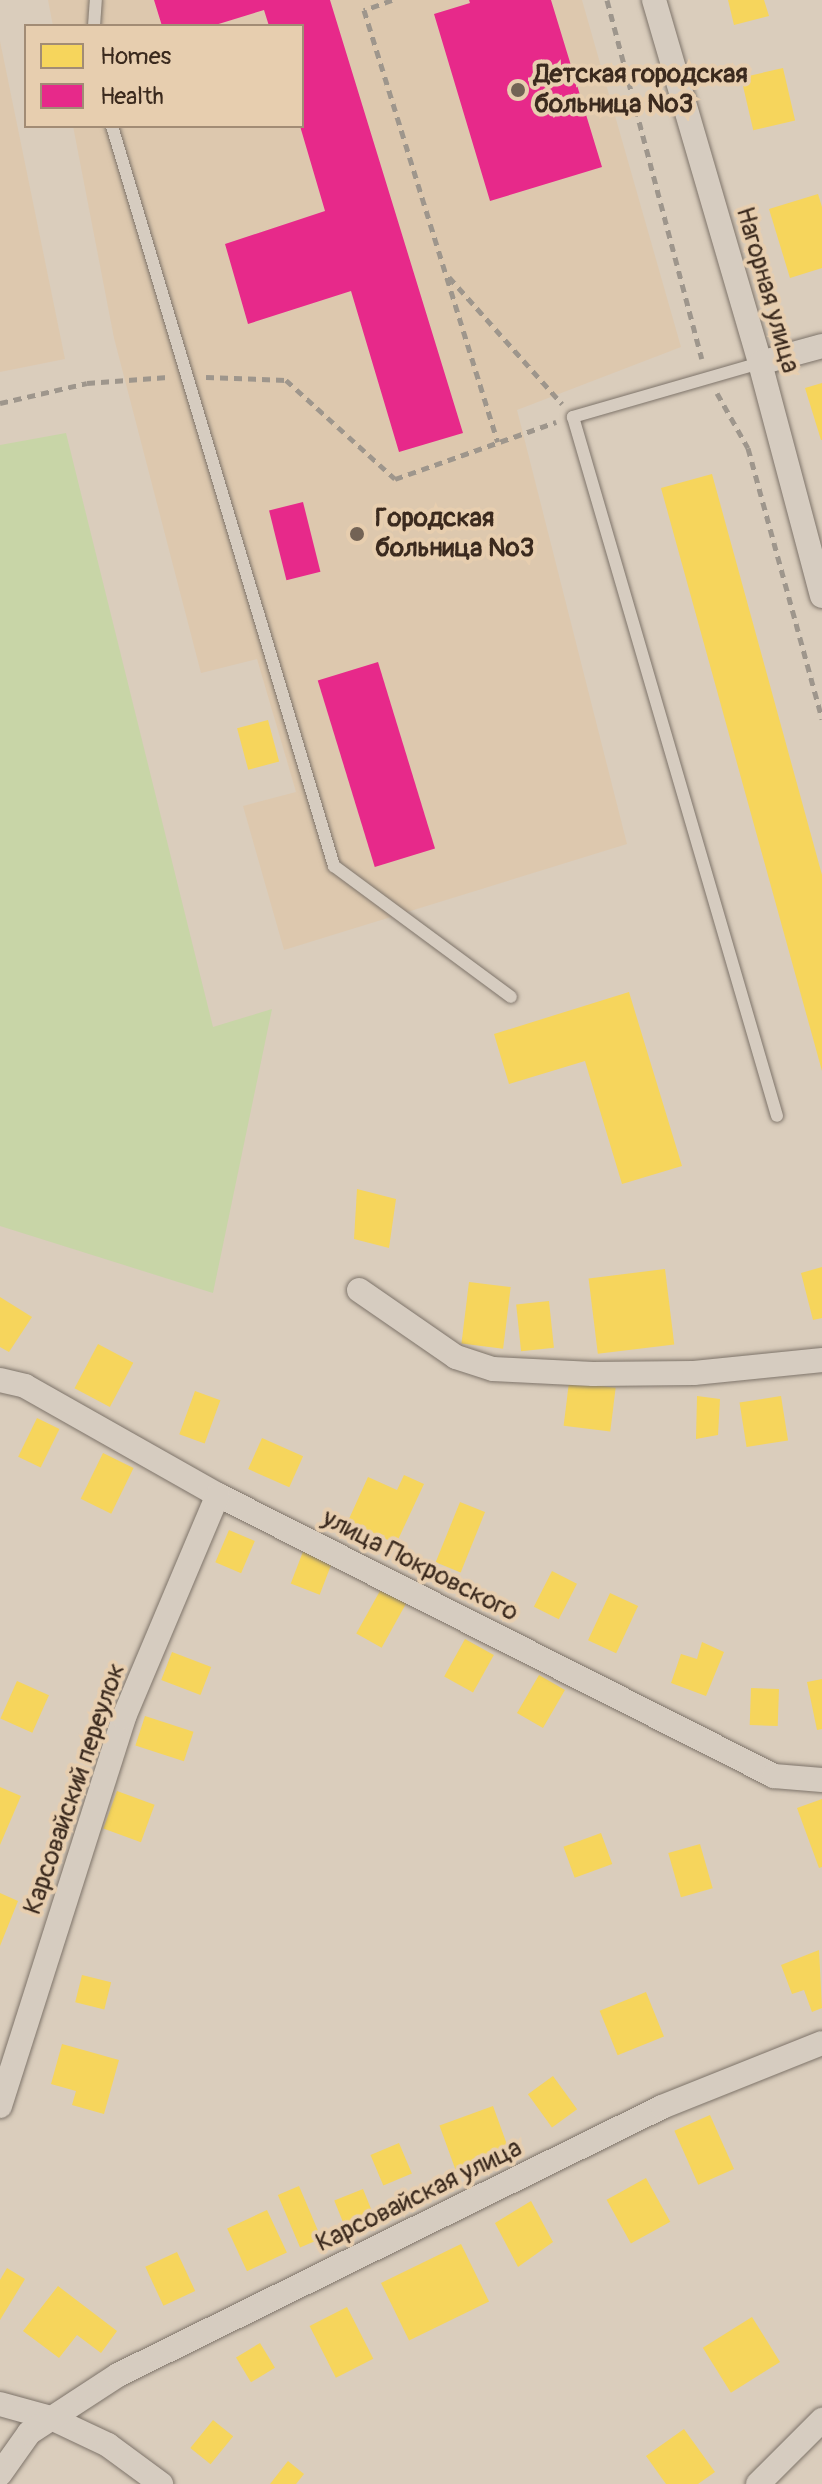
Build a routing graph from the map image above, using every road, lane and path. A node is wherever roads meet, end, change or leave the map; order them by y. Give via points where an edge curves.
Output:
1 (96, 0) edge
2 (392, 0) edge
3 (654, 0) edge
4 (94, 24) edge
5 (113, 128) edge
6 (449, 277) junction
7 (822, 346) edge
8 (760, 363) junction
9 (187, 377) junction
10 (0, 403) edge
11 (573, 417) junction
12 (539, 427) dead end
13 (498, 442) junction
14 (822, 596) edge
15 (511, 997) dead end
16 (777, 1116) dead end
17 (359, 1290) dead end
18 (822, 1360) edge
19 (0, 1380) edge
20 (218, 1495) junction
21 (822, 1780) edge
22 (822, 2043) edge
23 (0, 2106) edge
24 (0, 2404) edge
25 (51, 2418) junction
26 (822, 2420) edge
27 (0, 2474) edge
28 (161, 2484) edge
29 (758, 2484) edge

1 - 4 lane
2 - 6 path via 364,10
3 - 8 street, Нагорная улица
5 - 9 lane
6 - 11 path
6 - 13 path
7 - 8 street
8 - 11 lane
8 - 14 street, Нагорная улица
9 - 10 path via 87,383
9 - 13 path via 286,380 395,479
9 - 15 lane via 334,866
11 - 16 lane
12 - 13 path
17 - 18 street via 456,1357 493,1369 694,1373
19 - 20 street, улица Покровского via 25,1386
20 - 21 street, улица Покровского via 774,1776
20 - 23 street, Карсовайский переулок via 124,1717
22 - 25 street, Карсовайская улица via 648,2114 118,2375
24 - 25 street
25 - 27 street, Карсовайская улица via 29,2433
25 - 28 street via 108,2445
26 - 29 street

